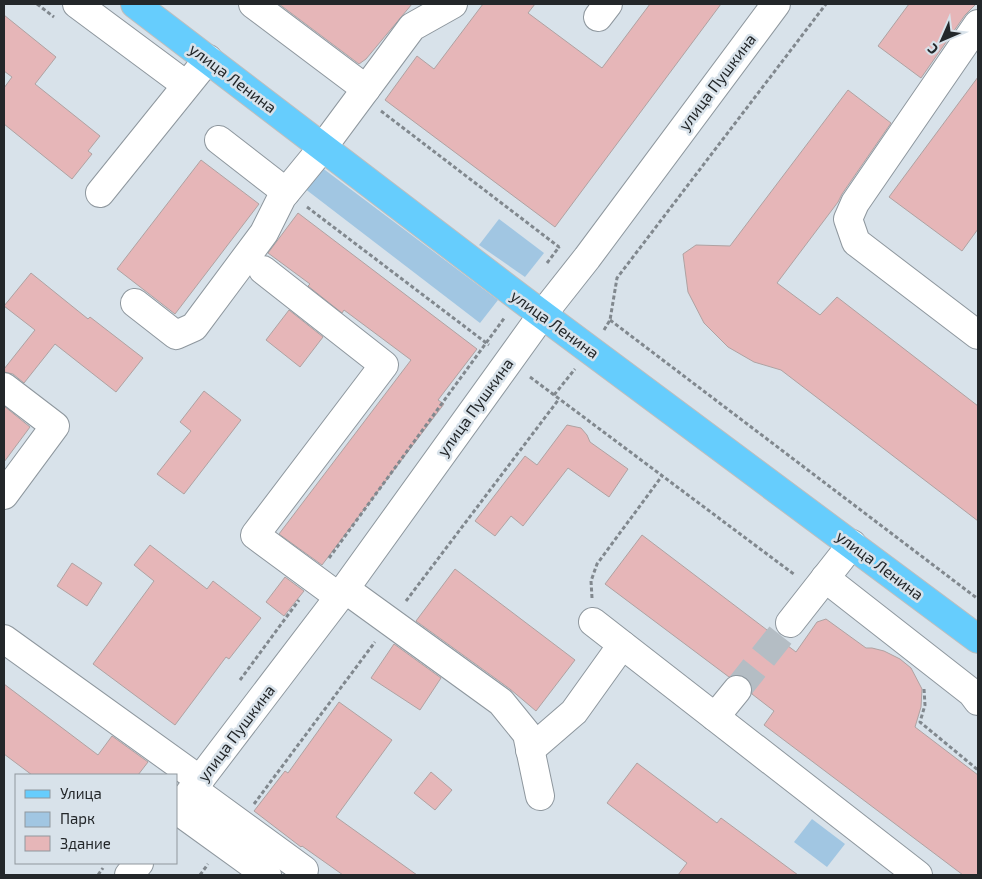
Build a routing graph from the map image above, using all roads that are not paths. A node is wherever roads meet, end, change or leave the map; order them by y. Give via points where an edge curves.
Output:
1 (77, 4) edge
2 (135, 4) edge
3 (253, 4) edge
4 (453, 4) edge
5 (776, 4) edge
6 (978, 24) edge
7 (208, 59) junction
8 (186, 86) junction
9 (364, 93) junction
10 (219, 140) dead end
11 (323, 147) junction
12 (286, 192) junction
13 (100, 193) dead end
14 (263, 270) dead end
15 (135, 303) dead end
16 (542, 315) junction
17 (978, 335) edge
18 (4, 387) edge
19 (4, 495) edge
20 (852, 544) junction
21 (820, 584) junction
22 (342, 593) junction
23 (593, 622) road end
24 (790, 623) tunnel mouth
25 (4, 639) edge
26 (978, 639) edge
27 (622, 645) junction
28 (737, 690) tunnel mouth
29 (978, 701) edge
30 (715, 717) junction
31 (530, 750) junction
32 (160, 774) edge
33 (540, 796) dead end
34 (187, 797) edge
35 (137, 864) edge
36 (304, 870) dead end
37 (130, 875) edge
38 (268, 875) edge
39 (918, 875) edge

1 - 8 street
2 - 7 main road, улица Ленина
3 - 9 street
4 - 9 street via 412,27
5 - 16 street, улица Пушкина
6 - 17 street via 855,203 848,219 856,242
7 - 8 street
7 - 11 main road, улица Ленина
8 - 13 street
9 - 11 street
10 - 12 street
11 - 12 street
11 - 16 main road, улица Ленина
12 - 15 street via 264,233 194,326 176,335
14 - 22 street via 384,365 255,535
16 - 20 main road, улица Ленина
16 - 22 street, улица Пушкина
18 - 19 street via 55,426
20 - 21 street
20 - 26 main road, улица Ленина
21 - 24 street
21 - 29 street via 972,693
22 - 31 street via 501,702 527,734
22 - 34 street, улица Пушкина
23 - 27 street
25 - 32 street
27 - 30 street
27 - 31 street via 574,712
28 - 30 street
30 - 39 street
31 - 33 street
34 - 36 street
34 - 38 street
35 - 37 street

